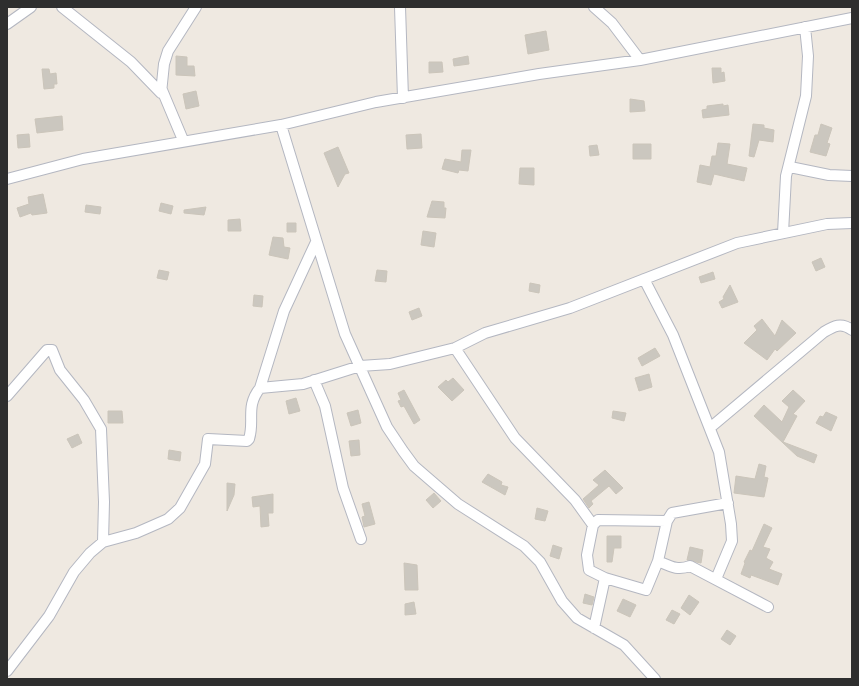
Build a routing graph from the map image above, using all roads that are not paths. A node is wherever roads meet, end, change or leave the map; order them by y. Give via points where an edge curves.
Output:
1 (31, 7) edge
2 (62, 7) edge
3 (196, 7) edge
4 (400, 7) edge
5 (594, 7) edge
6 (852, 18) edge
7 (7, 24) edge
8 (805, 27) junction
9 (640, 60) junction
10 (161, 93) junction
11 (403, 98) junction
12 (281, 125) junction
13 (183, 140) junction
14 (790, 167) junction
15 (852, 176) edge
16 (7, 179) edge
17 (852, 223) edge
18 (783, 233) junction
19 (316, 242) junction
20 (644, 279) junction
21 (852, 330) edge
22 (455, 348) junction
23 (360, 366) junction
24 (314, 380) junction
25 (260, 388) junction
26 (7, 396) edge
27 (711, 428) junction
28 (728, 503) junction
29 (667, 521) junction
30 (593, 525) junction
31 (361, 539) dead end
32 (103, 542) junction
33 (658, 561) junction
34 (605, 578) junction
35 (716, 579) junction
36 (768, 607) dead end
37 (594, 628) junction
38 (9, 666) edge
39 (655, 679) edge

1 - 7 street
2 - 10 street via 131,62
3 - 10 street via 168,51
4 - 11 street
5 - 9 street via 612,23
6 - 8 street
8 - 9 street
8 - 14 street via 808,56 806,88
9 - 11 street via 539,74
10 - 13 street via 162,90
11 - 12 street
12 - 13 street
12 - 19 street
13 - 16 street via 83,159
14 - 15 street via 829,175
14 - 18 street via 786,176
17 - 18 street via 827,224
18 - 20 street via 737,243
19 - 23 street via 345,334
19 - 25 street via 284,311
20 - 22 street via 570,308 485,333
20 - 27 street via 673,335
21 - 27 street via 843,325 836,325 824,332
22 - 23 street via 390,364
22 - 30 street via 515,438 575,500
23 - 24 street
23 - 37 street via 387,427 414,466 458,504 524,546 540,562 562,601 577,618
24 - 25 street
24 - 31 street via 325,406 343,488
25 - 32 street via 254,396 251,408 249,439 207,440 205,464 180,508 154,527
26 - 32 street via 47,350 52,350 60,370 84,400 101,429
27 - 28 street via 719,452
28 - 29 street via 676,511
28 - 35 street via 732,541
29 - 30 street via 598,520
29 - 33 street
30 - 34 street via 587,555 588,566 589,570
32 - 38 street via 74,572 49,616
33 - 34 street via 646,590
33 - 35 street via 675,569 690,566
34 - 37 street
35 - 36 street
37 - 39 street via 624,645

